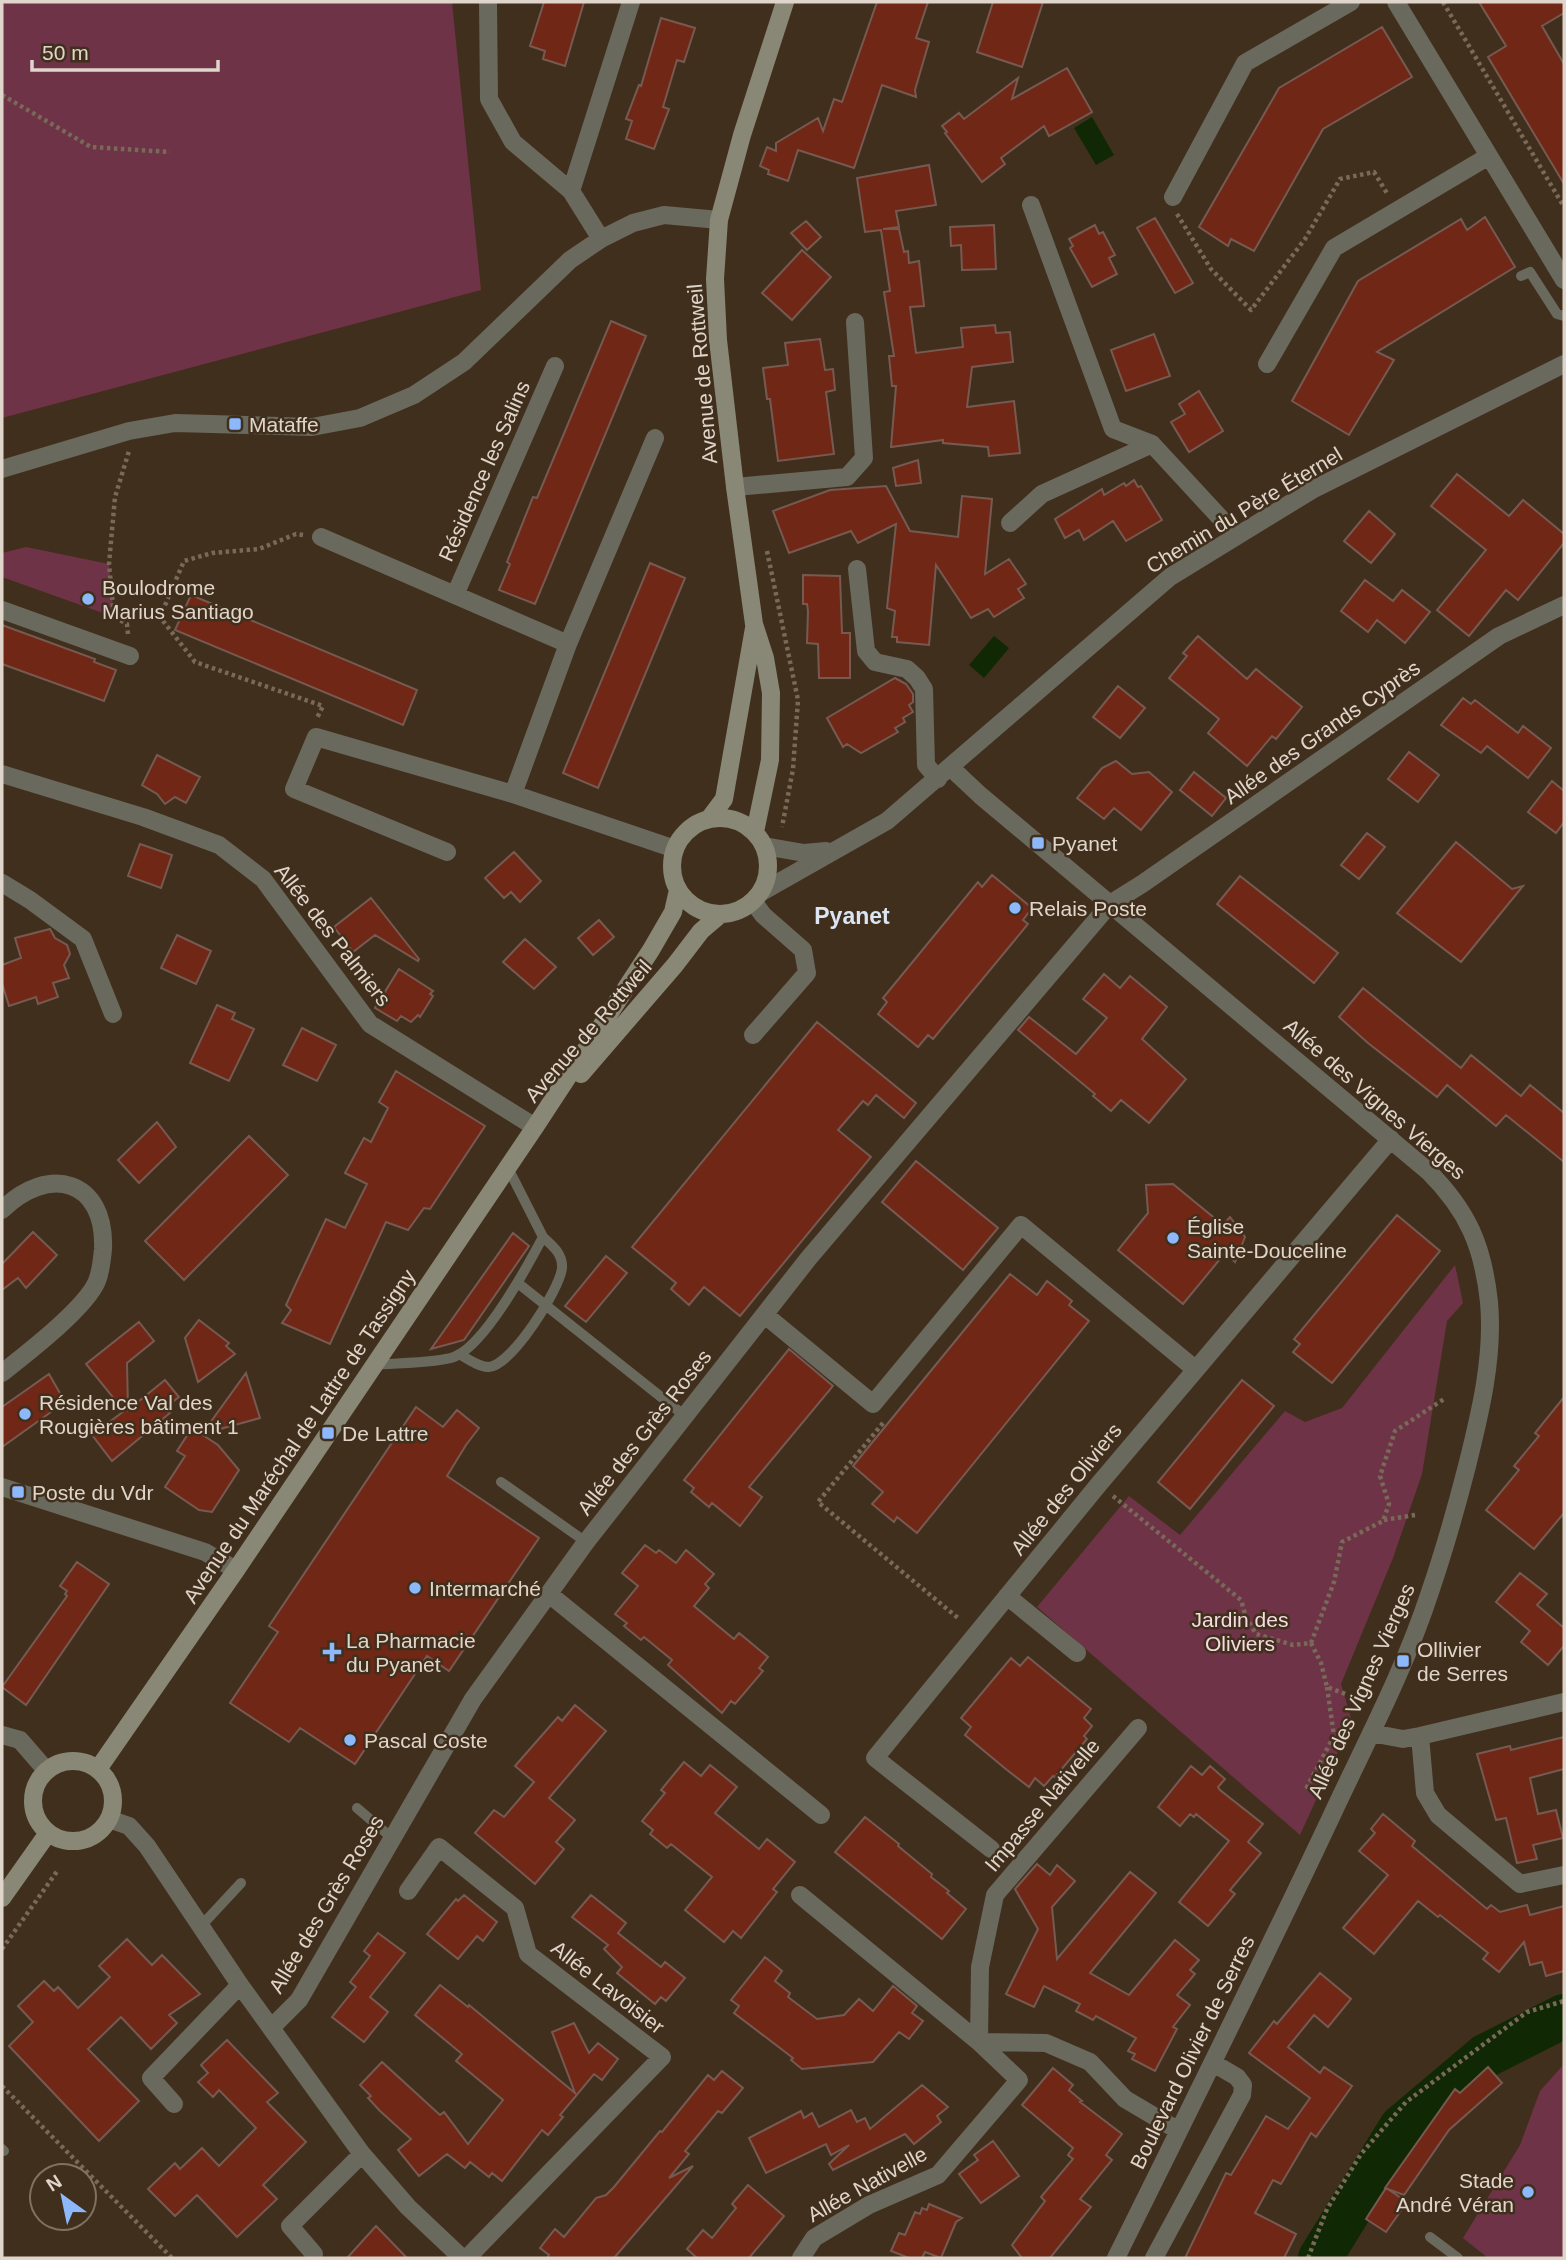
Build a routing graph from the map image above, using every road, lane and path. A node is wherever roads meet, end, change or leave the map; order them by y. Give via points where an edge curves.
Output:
1 (488, 2) edge
2 (631, 2) edge
3 (785, 2) edge
4 (1351, 2) edge
5 (1396, 2) edge
6 (1443, 2) edge
7 (2, 94) edge
8 (170, 152) dead end
9 (1489, 156) junction
10 (571, 191) junction
11 (1173, 197) joint
12 (1031, 205) dead end
13 (1564, 207) edge
14 (1397, 211) junction
15 (719, 220) junction
16 (601, 239) junction
17 (1521, 276) dead end
18 (1564, 279) edge
19 (1564, 316) edge
20 (855, 322) dead end
21 (1267, 364) dead end
22 (1564, 364) edge
23 (555, 366) dead end
24 (654, 438) dead end
25 (1152, 444) junction
26 (129, 453) dead end
27 (2, 469) edge
28 (735, 487) junction
29 (1010, 523) dead end
30 (1237, 536) junction
31 (321, 537) joint
32 (857, 569) dead end
33 (455, 595) junction
34 (1564, 606) edge
35 (2, 610) edge
36 (754, 624) junction
37 (568, 644) junction
38 (130, 656) joint
39 (316, 737) junction
40 (944, 773) junction
41 (2, 774) edge
42 (513, 794) junction
43 (709, 819) junction
44 (760, 839) junction
45 (846, 845) junction
46 (675, 849) junction
47 (447, 852) dead end
48 (2, 883) edge
49 (678, 890) junction
50 (757, 897) junction
51 (1110, 904) junction
52 (721, 914) junction
53 (113, 1014) dead end
54 (753, 1035) dead end
55 (535, 1127) junction
56 (1391, 1139) junction
57 (508, 1168) junction
58 (2, 1210) edge
59 (543, 1237) junction
60 (519, 1284) junction
61 (545, 1305) junction
62 (765, 1315) junction
63 (459, 1354) junction
64 (374, 1365) junction
65 (1195, 1369) junction
66 (2, 1373) edge
67 (1444, 1399) dead end
68 (873, 1404) junction
69 (685, 1416) junction
70 (500, 1482) dead end
71 (1099, 1484) junction
72 (2, 1487) edge
73 (1415, 1515) dead end
74 (1383, 1521) junction
75 (586, 1542) junction
76 (236, 1570) junction
77 (549, 1594) junction
78 (1007, 1596) junction
79 (958, 1618) dead end
80 (1311, 1643) junction
81 (1076, 1653) dead end
82 (1327, 1686) junction
83 (1348, 1696) dead end
84 (1564, 1702) edge
85 (1138, 1728) dead end
86 (1371, 1733) junction
87 (2, 1735) edge
88 (1420, 1737) junction
89 (98, 1769) junction
90 (46, 1770) junction
91 (1325, 1795) dead end
92 (357, 1808) dead end
93 (821, 1815) dead end
94 (109, 1819) junction
95 (48, 1833) junction
96 (393, 1838) junction
97 (991, 1849) dead end
98 (1308, 1866) joint
99 (58, 1870) dead end
100 (1564, 1875) edge
101 (241, 1883) dead end
102 (408, 1891) dead end
103 (800, 1895) dead end
104 (2, 1898) edge
105 (201, 1926) junction
106 (2, 1950) edge
107 (240, 1985) junction
108 (1564, 2001) edge
109 (271, 2028) junction
110 (979, 2042) junction
111 (1213, 2063) junction
112 (2, 2086) edge
113 (174, 2104) dead end
114 (1179, 2131) junction
115 (362, 2154) junction
116 (1430, 2237) dead end
117 (314, 2254) dead end
118 (172, 2258) edge
119 (465, 2258) edge
120 (802, 2258) edge
121 (1116, 2258) edge
122 (1154, 2258) edge
123 (1308, 2258) edge
124 (1458, 2258) edge

1 - 10 street via 489,99 513,142
2 - 10 street
3 - 15 main road, Avenue de Rottweil
4 - 11 street via 1245,63
5 - 9 street
6 - 13 path
7 - 8 path via 91,147
9 - 14 street
9 - 18 street
10 - 16 street
11 - 14 path via 1170,202 1210,269 1251,310 1305,239 1340,179 1374,172
12 - 25 street via 1113,429
14 - 21 street via 1334,248
15 - 16 street via 664,215 633,223
15 - 28 main road, Avenue de Rottweil via 715,279 718,340
16 - 27 street via 570,260 464,362 414,395 360,418 312,427 175,424 129,431
17 - 19 lane via 1530,272 1558,314
20 - 28 street via 864,458 847,477
22 - 30 street, Chemin du Père Éternel via 1312,490
23 - 33 street, Résidence les Salins
24 - 37 street
25 - 29 street via 1042,494
25 - 30 street
26 - 38 path via 115,497 109,565 114,618 127,624
28 - 36 main road, Avenue de Rottweil
30 - 40 street, Chemin du Père Éternel via 1170,577
31 - 33 street, Résidence les Salins
31 - 39 path via 296,534 259,549 184,561 160,617 195,662 323,706 313,726
32 - 40 street via 866,651 875,662 907,669 917,678 924,689 926,765
33 - 37 street, Résidence les Salins
34 - 51 street, Allée des Grands Cyprès via 1499,636
35 - 38 street
36 - 43 main road, Avenue de Rottweil via 724,799
36 - 44 main road, Avenue de Rottweil via 771,693
37 - 42 street
39 - 42 street
39 - 47 street via 294,789
40 - 45 street, Chemin du Père Éternel via 887,821
40 - 51 street, Allée des Vignes Vierges via 981,796
41 - 55 street, Allée des Palmiers via 219,845 263,879 370,1024
42 - 46 street
43 - 44 main road via 742,822
43 - 46 main road via 694,825
44 - 45 street, Chemin du Père Éternel via 804,853
44 - 50 main road via 769,862
45 - 50 street, Chemin du Père Éternel
46 - 49 main road via 672,864
48 - 53 street via 83,939
49 - 52 main road via 692,905
49 - 55 main road, Avenue de Rottweil via 673,912 651,950
50 - 52 main road via 736,912
50 - 54 street via 764,915 803,950 807,973
51 - 56 street, Allée des Vignes Vierges
51 - 62 street, Allée des Grès Roses
52 - 55 main road, Avenue de Rottweil via 701,931
55 - 57 main road, Avenue du Maréchal de Lattre de Tassigny
56 - 65 street, Allée des Oliviers
56 - 86 street, Allée des Vignes Vierges via 1450,1193 1465,1216 1475,1239 1489,1304 1488,1351 1481,1413 1438,1567
57 - 59 lane
57 - 64 main road, Avenue du Maréchal de Lattre de Tassigny
58 - 66 street via 33,1187 69,1184 85,1194 94,1208 103,1246 101,1270 89,1295
59 - 60 lane
59 - 61 lane via 560,1255 562,1269
60 - 61 lane
60 - 63 lane via 471,1348
61 - 63 lane via 520,1344 501,1363 485,1367
61 - 69 lane
62 - 68 street
62 - 69 street, Allée des Grès Roses
63 - 64 lane
64 - 76 main road, Avenue du Maréchal de Lattre de Tassigny
65 - 68 street via 1021,1225
65 - 71 street, Allée des Oliviers
67 - 74 path via 1395,1431 1380,1476 1389,1504
68 - 79 path via 889,1416 818,1502
69 - 75 street, Allée des Grès Roses
70 - 75 lane
71 - 78 street, Allée des Oliviers
71 - 80 path via 1241,1600 1256,1634 1293,1645
72 - 76 street via 205,1552
73 - 74 path
74 - 80 path via 1342,1542 1334,1582
75 - 77 street, Allée des Grès Roses
76 - 89 main road, Avenue du Maréchal de Lattre de Tassigny
77 - 93 street
77 - 96 street, Allée des Grès Roses via 473,1699
78 - 81 street
78 - 97 street, Allée des Oliviers via 875,1758
80 - 82 path
82 - 83 path
82 - 91 path via 1334,1736 1307,1787
84 - 88 street
85 - 110 street, Impasse Nativelle via 995,1895 980,1967
86 - 88 street
86 - 98 street, Allée des Vignes Vierges
87 - 90 street via 20,1740
88 - 100 street via 1425,1793 1438,1815 1520,1884
89 - 90 main road via 71,1760
89 - 94 main road via 112,1792
90 - 95 main road via 37,1782 32,1806
92 - 96 lane
94 - 95 main road via 90,1838 78,1841
94 - 105 street via 128,1826 147,1846
95 - 104 main road
96 - 109 street, Allée des Grès Roses via 299,2000
98 - 111 street, Boulevard Olivier de Serres
99 - 106 path
101 - 105 lane
102 - 119 street, Allée Lavoisier via 439,1847 514,1908 528,1954 662,2057
103 - 110 street
105 - 107 street
107 - 109 street
107 - 113 street via 151,2078
108 - 123 path via 1527,2012 1406,2102 1361,2154 1327,2209
109 - 115 street
110 - 114 street via 1046,2043 1090,2062 1125,2099
110 - 120 street, Allée Nativelle via 1019,2081 938,2175 869,2205 825,2231 814,2238
111 - 114 street, Boulevard Olivier de Serres
111 - 122 street via 1237,2077 1243,2085 1242,2095
112 - 118 path
114 - 121 street, Boulevard Olivier de Serres
115 - 117 street via 289,2226
115 - 119 street via 408,2207
116 - 124 lane

